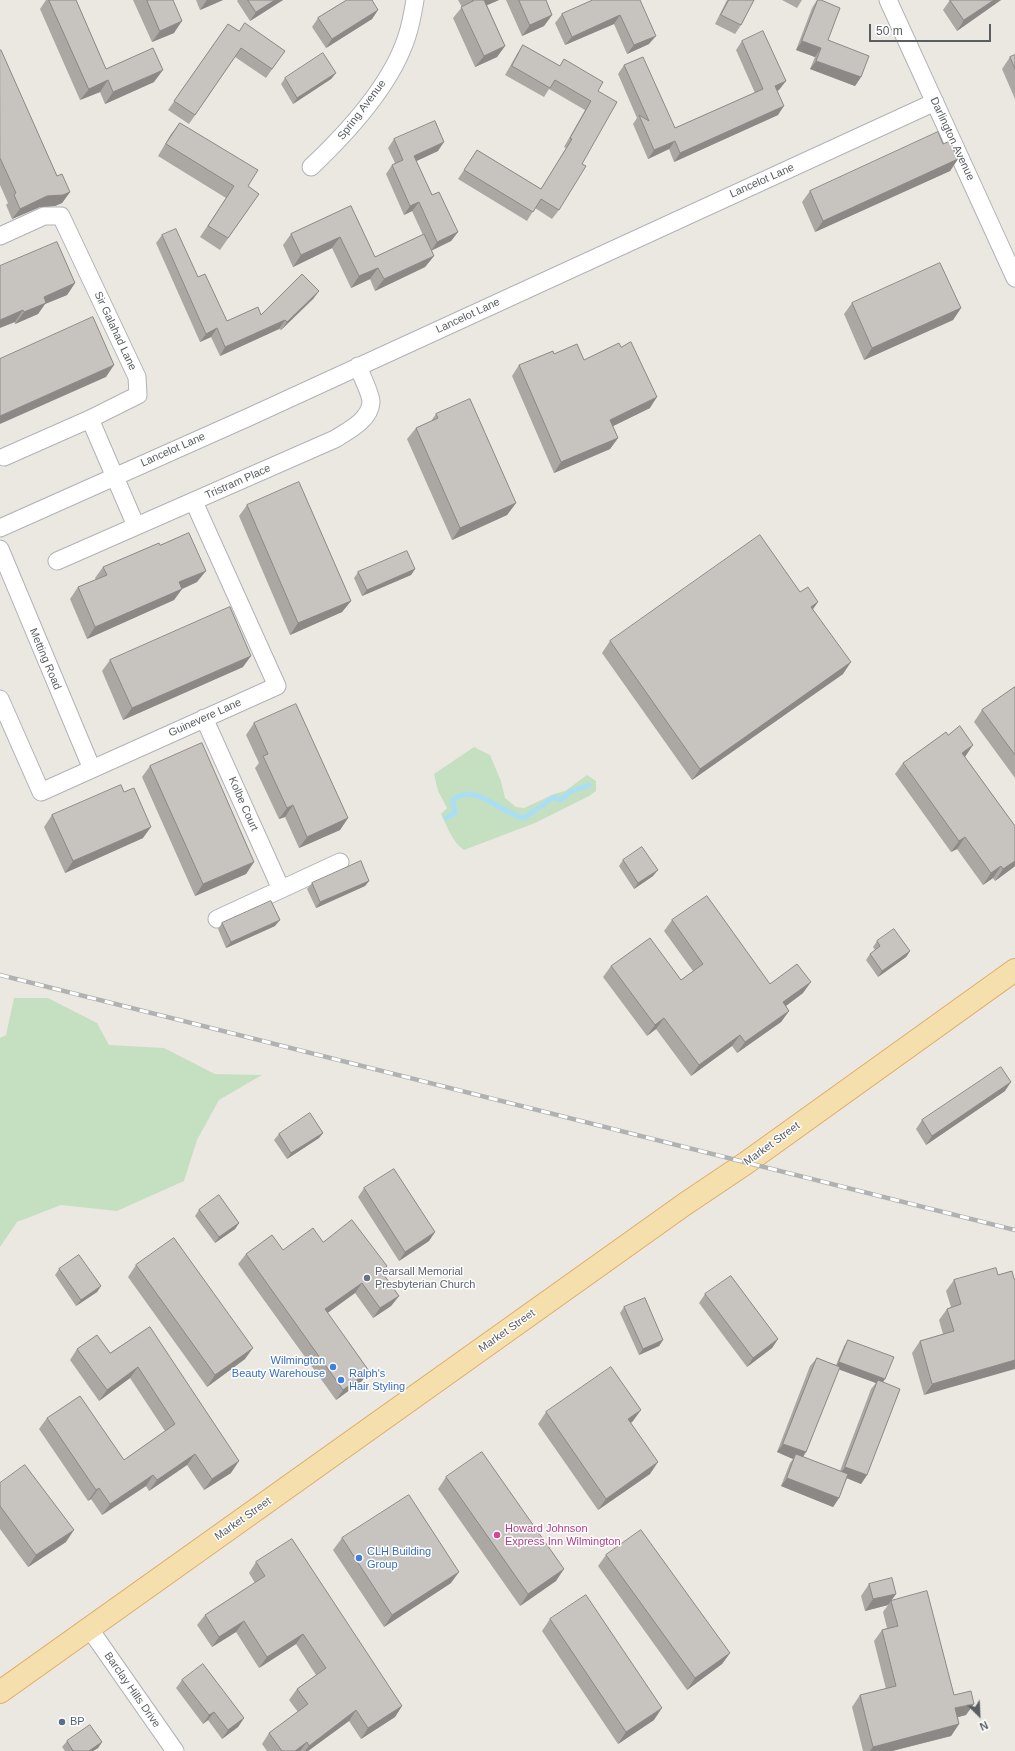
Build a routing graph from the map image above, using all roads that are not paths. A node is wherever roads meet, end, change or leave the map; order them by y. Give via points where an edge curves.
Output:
1 (415, 0) edge
2 (888, 0) edge
3 (935, 102) junction
4 (311, 167) dead end
5 (0, 236) edge
6 (1015, 278) edge
7 (358, 366) junction
8 (90, 419) junction
9 (4, 457) dead end
10 (115, 476) junction
11 (194, 502) junction
12 (136, 526) junction
13 (0, 528) edge
14 (0, 549) edge
15 (57, 561) dead end
16 (0, 699) edge
17 (204, 718) junction
18 (92, 769) junction
19 (340, 862) dead end
20 (281, 890) junction
21 (217, 919) dead end
22 (1015, 970) edge
23 (89, 1628) junction
24 (0, 1692) edge
25 (175, 1751) edge

1 - 4 street, Spring Avenue via 400,55 379,90 332,147
2 - 3 street, Darlington Avenue
3 - 6 street, Darlington Avenue
3 - 7 street, Lancelot Lane
5 - 8 street, Sir Galahad Lane via 44,216 61,216 137,377 138,395
7 - 10 street, Lancelot Lane
7 - 11 street, Tristram Place via 371,401 368,414 358,423 336,439
8 - 9 street, Sir Galahad Lane
8 - 10 street
10 - 12 street
10 - 13 street, Lancelot Lane
11 - 12 street, Tristram Place
11 - 17 street, Guinevere Lane via 277,686
12 - 15 street, Tristram Place
14 - 18 street, Metting Road
16 - 18 street, Guinevere Lane via 41,792
17 - 18 street, Guinevere Lane
17 - 20 street, Kolbe Court
19 - 20 street
20 - 21 street
22 - 23 main road, Market Street
23 - 24 main road, Market Street
23 - 25 street, Barclay Hills Drive

